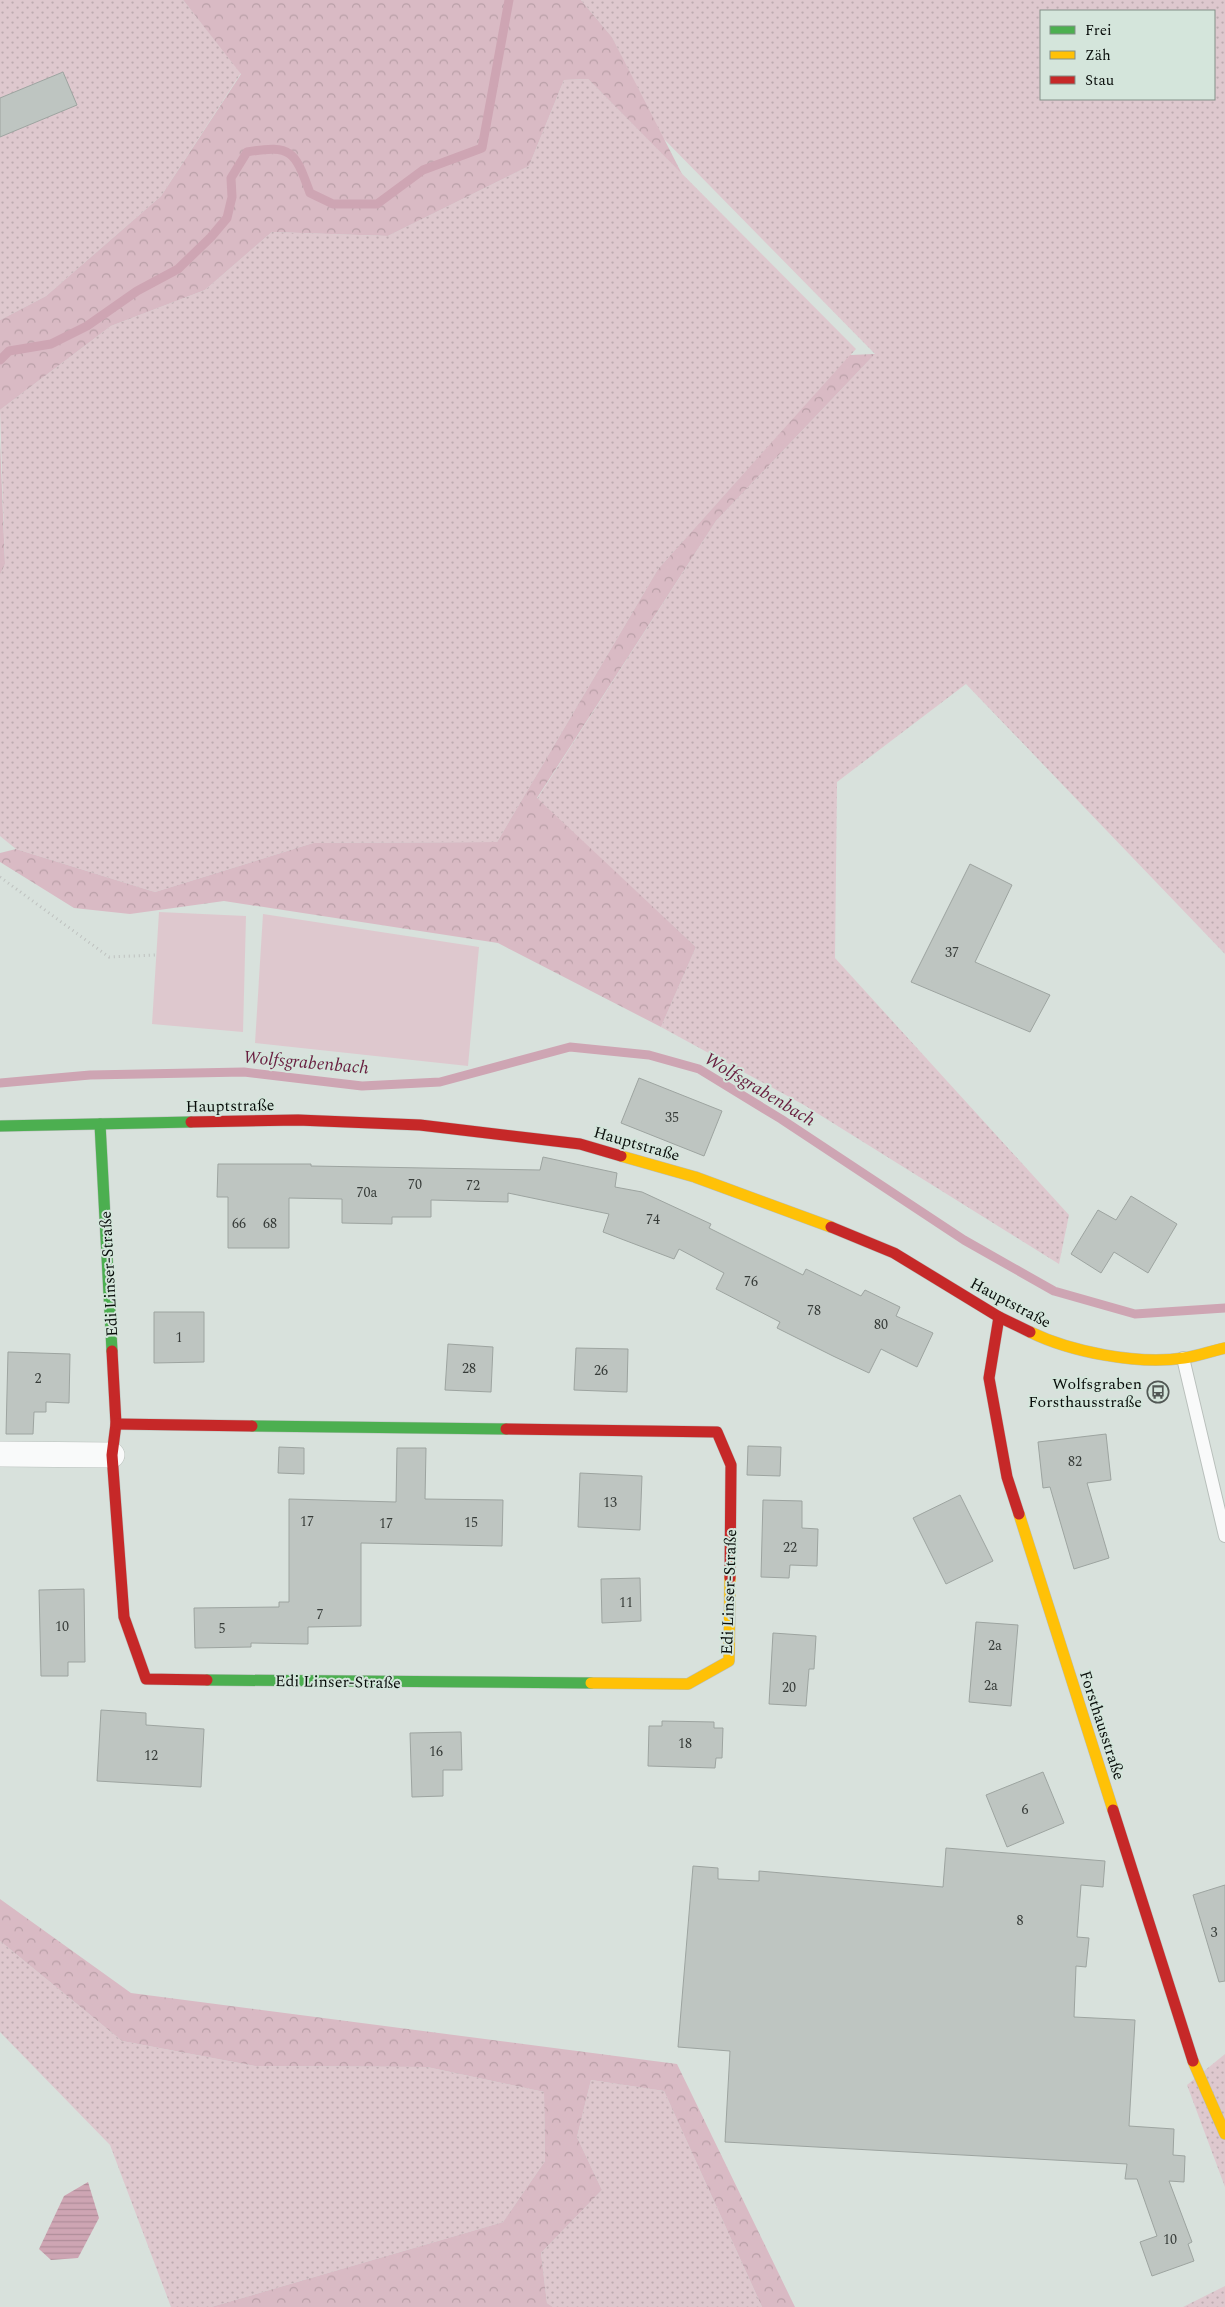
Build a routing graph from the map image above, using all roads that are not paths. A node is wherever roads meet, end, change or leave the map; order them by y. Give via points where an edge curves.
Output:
1 (100, 1124) junction
2 (0, 1126) edge
3 (999, 1317) junction
4 (1225, 1348) edge
5 (1183, 1358) junction
6 (116, 1424) junction
7 (0, 1454) edge
8 (112, 1455) junction
9 (1225, 1536) edge
10 (1225, 2134) edge

1 - 2 street, Hauptstraße
1 - 3 street, Hauptstraße via 326,1121 420,1125 580,1144 695,1177 804,1215 894,1253
1 - 6 street, Edi Linser-Straße
3 - 5 street, Hauptstraße via 1047,1340 1094,1354
3 - 10 street, Forsthausstraße via 989,1378 1007,1477 1191,2056
4 - 5 street, Hauptstraße
5 - 9 lane
6 - 8 street, Edi Linser-Straße
6 - 8 street, Edi Linser-Straße via 716,1432 731,1465 729,1661 688,1684 146,1679 124,1617
7 - 8 street

